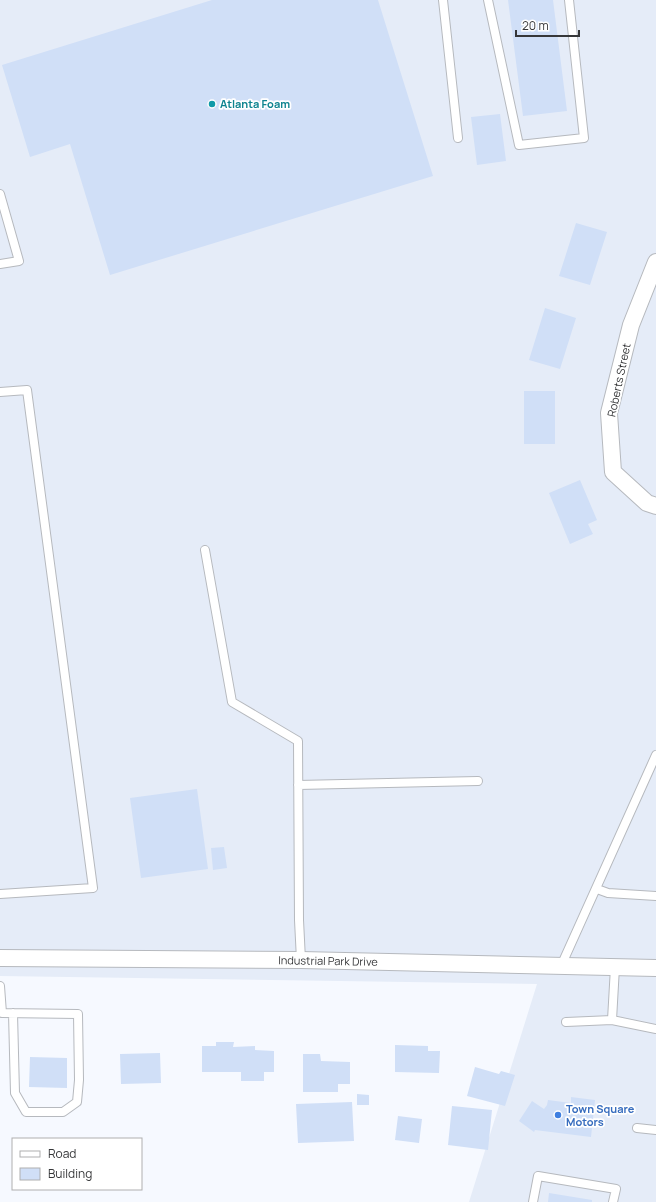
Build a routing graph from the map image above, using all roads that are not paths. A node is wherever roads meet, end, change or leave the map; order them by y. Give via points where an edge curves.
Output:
1 (444, 0) edge
2 (488, 0) edge
3 (569, 0) edge
4 (458, 138) dead end
5 (0, 194) edge
6 (656, 262) edge
7 (0, 264) edge
8 (0, 392) edge
9 (656, 506) edge
10 (205, 550) dead end
11 (656, 755) edge
12 (478, 781) dead end
13 (298, 785) junction
14 (597, 889) junction
15 (0, 894) edge
16 (656, 896) edge
17 (0, 958) edge
18 (301, 960) junction
19 (561, 966) junction
20 (616, 967) junction
21 (656, 968) edge
22 (0, 986) edge
23 (1, 1013) edge
24 (13, 1013) junction
25 (612, 1020) junction
26 (566, 1022) dead end
27 (656, 1029) edge
28 (637, 1128) dead end
29 (656, 1130) edge
30 (533, 1202) edge
31 (613, 1202) edge

1 - 4 lane
2 - 3 lane via 519,145 584,138
5 - 7 lane via 19,261
6 - 9 street, Roberts Street via 631,325 609,413 613,472 647,502
8 - 15 lane via 26,390 93,888
10 - 13 lane via 232,702 298,741
11 - 14 lane
12 - 13 lane
13 - 18 lane
14 - 16 lane via 608,893
14 - 19 lane
17 - 18 street, Industrial Park Drive
18 - 19 street, Industrial Park Drive
19 - 20 street, Industrial Park Drive
20 - 21 street, Industrial Park Drive
20 - 25 lane
22 - 23 lane
23 - 24 lane
24 - 24 lane via 78,1014 77,1102 63,1112 26,1112 15,1093
25 - 26 lane
25 - 27 lane
28 - 29 lane
30 - 31 lane via 538,1176 616,1189

